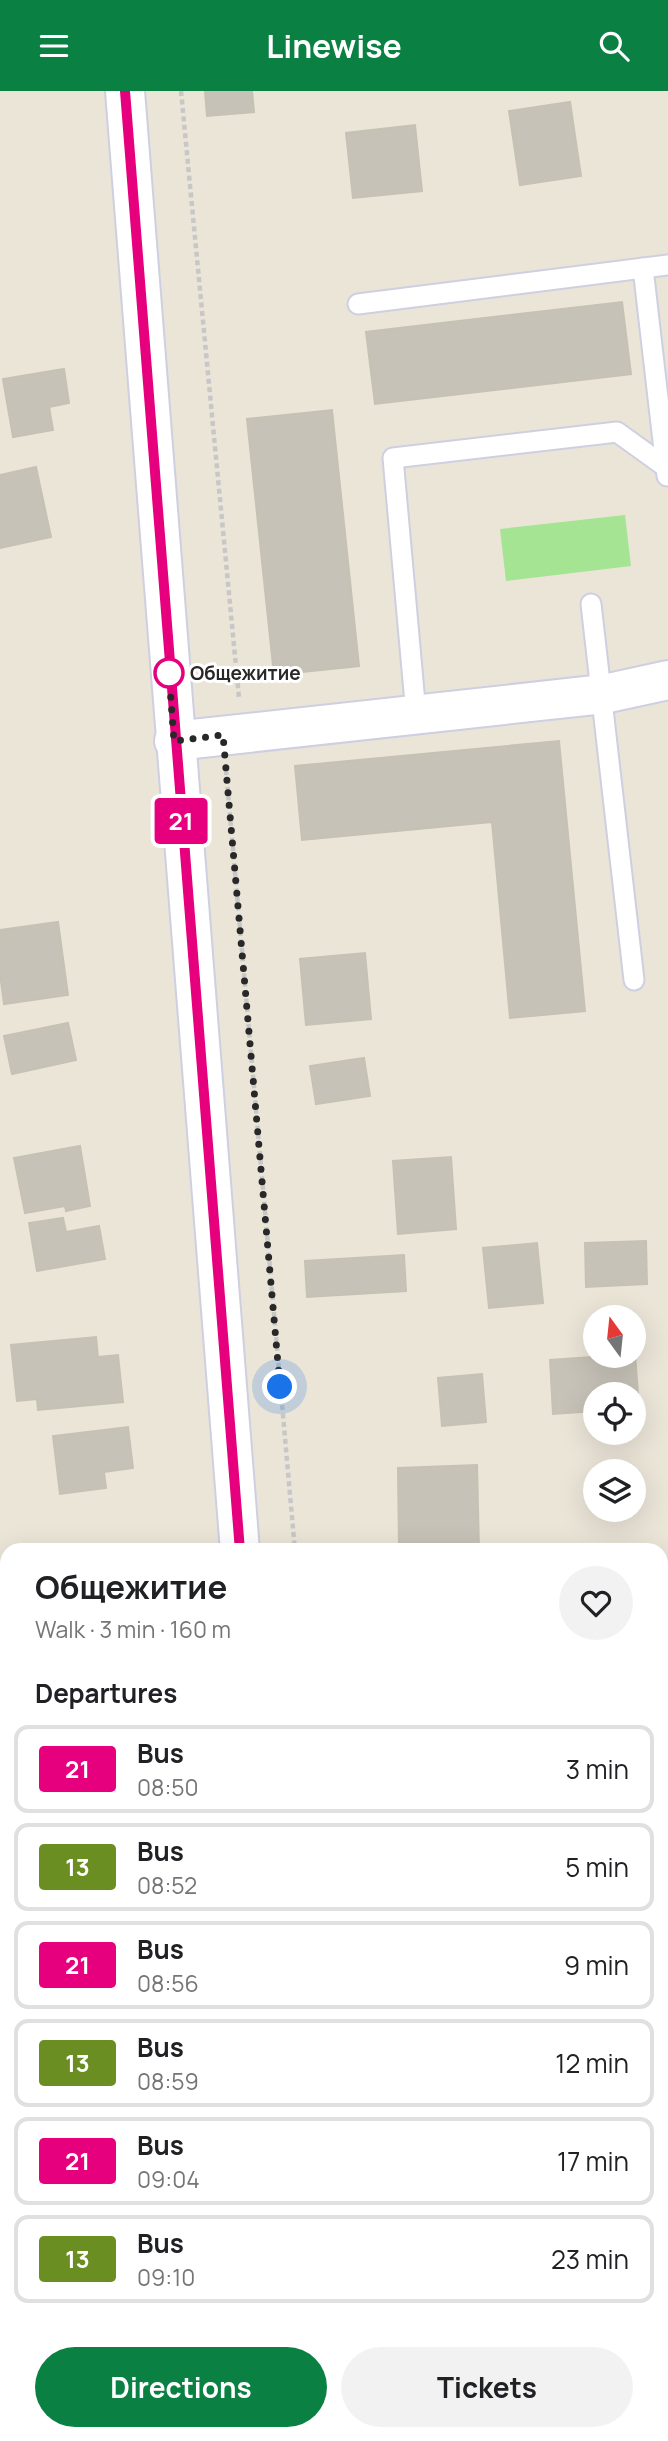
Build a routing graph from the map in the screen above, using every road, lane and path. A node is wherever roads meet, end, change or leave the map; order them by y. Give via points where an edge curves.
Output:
1 (125, 91) edge
2 (181, 91) edge
3 (668, 265) edge
4 (643, 268) junction
5 (358, 304) dead end
6 (667, 474) edge
7 (592, 604) dead end
8 (668, 680) edge
9 (604, 694) junction
10 (416, 714) junction
11 (233, 734) junction
12 (174, 741) junction
13 (634, 980) dead end
14 (239, 1543) edge
15 (294, 1543) edge

1 - 12 main road
2 - 11 path
3 - 4 lane
4 - 5 lane
4 - 6 lane
6 - 10 lane via 617,432 393,458
7 - 9 lane
8 - 9 main road
9 - 10 main road
9 - 13 lane
10 - 11 main road
11 - 12 main road
11 - 15 path
12 - 14 main road

